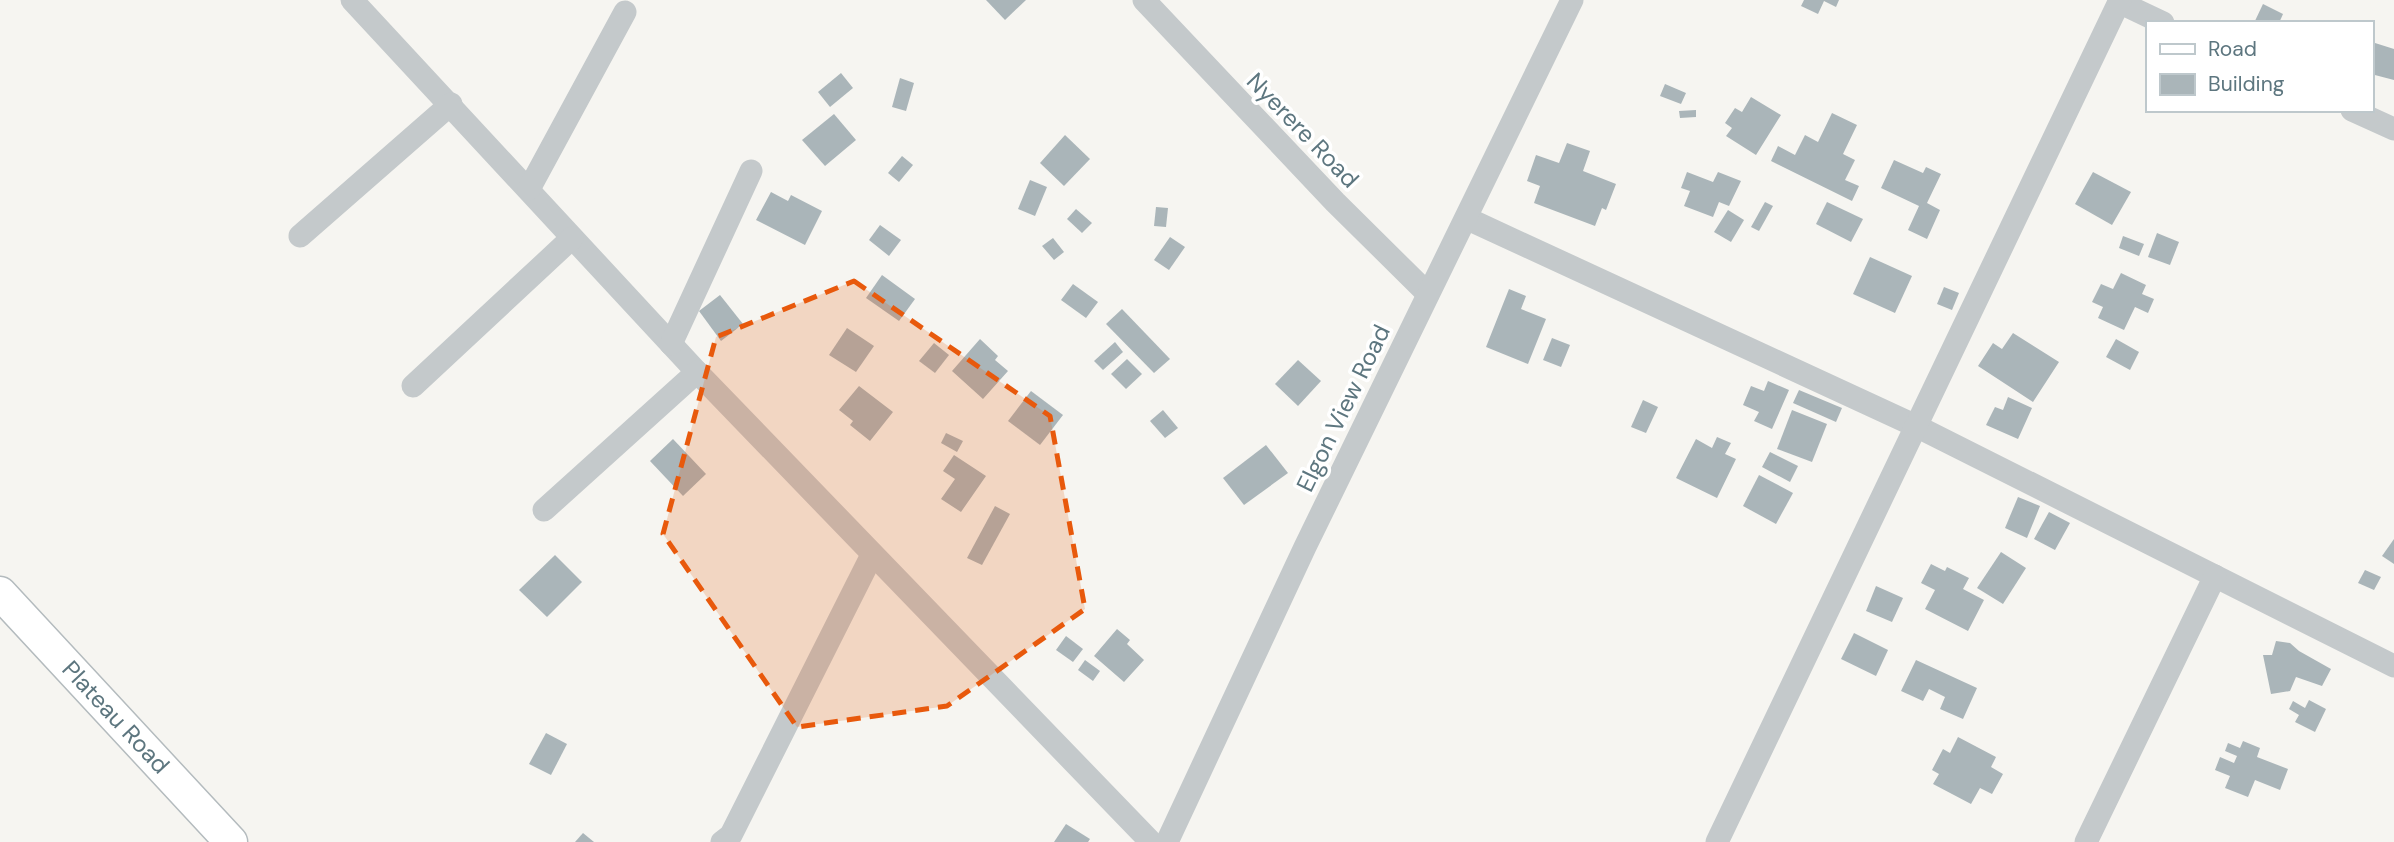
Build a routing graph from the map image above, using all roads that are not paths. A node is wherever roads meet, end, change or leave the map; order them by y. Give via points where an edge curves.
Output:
1 (352, 0) edge
2 (1143, 0) edge
3 (1572, 0) edge
4 (2120, 1) edge
5 (625, 12) dead end
6 (2159, 21) edge
7 (451, 104) junction
8 (2357, 112) edge
9 (2393, 126) edge
10 (751, 170) dead end
11 (528, 189) junction
12 (1468, 219) junction
13 (300, 236) dead end
14 (572, 238) junction
15 (1428, 294) junction
16 (671, 344) junction
17 (697, 372) junction
18 (413, 386) dead end
19 (1916, 426) junction
20 (544, 510) dead end
21 (872, 555) junction
22 (2215, 576) junction
23 (0, 593) edge
24 (2394, 666) edge
25 (231, 842) edge
26 (722, 842) edge
27 (1151, 842) edge
28 (1167, 842) edge
29 (1717, 842) edge
30 (2086, 842) edge

1 - 7 street
2 - 15 street, Nyerere Road
3 - 12 street, Elgon View Road
4 - 6 street
4 - 19 street
5 - 11 street
7 - 11 street
7 - 13 street
8 - 9 street
10 - 16 street
11 - 14 street
12 - 15 street, Elgon View Road
12 - 19 street
14 - 16 street
14 - 18 street
15 - 28 street, Elgon View Road
16 - 17 street
17 - 20 street
17 - 21 street
19 - 22 street
19 - 29 street
21 - 26 street via 731,835
21 - 27 street
22 - 24 street
22 - 30 street
23 - 25 street, Plateau Road

